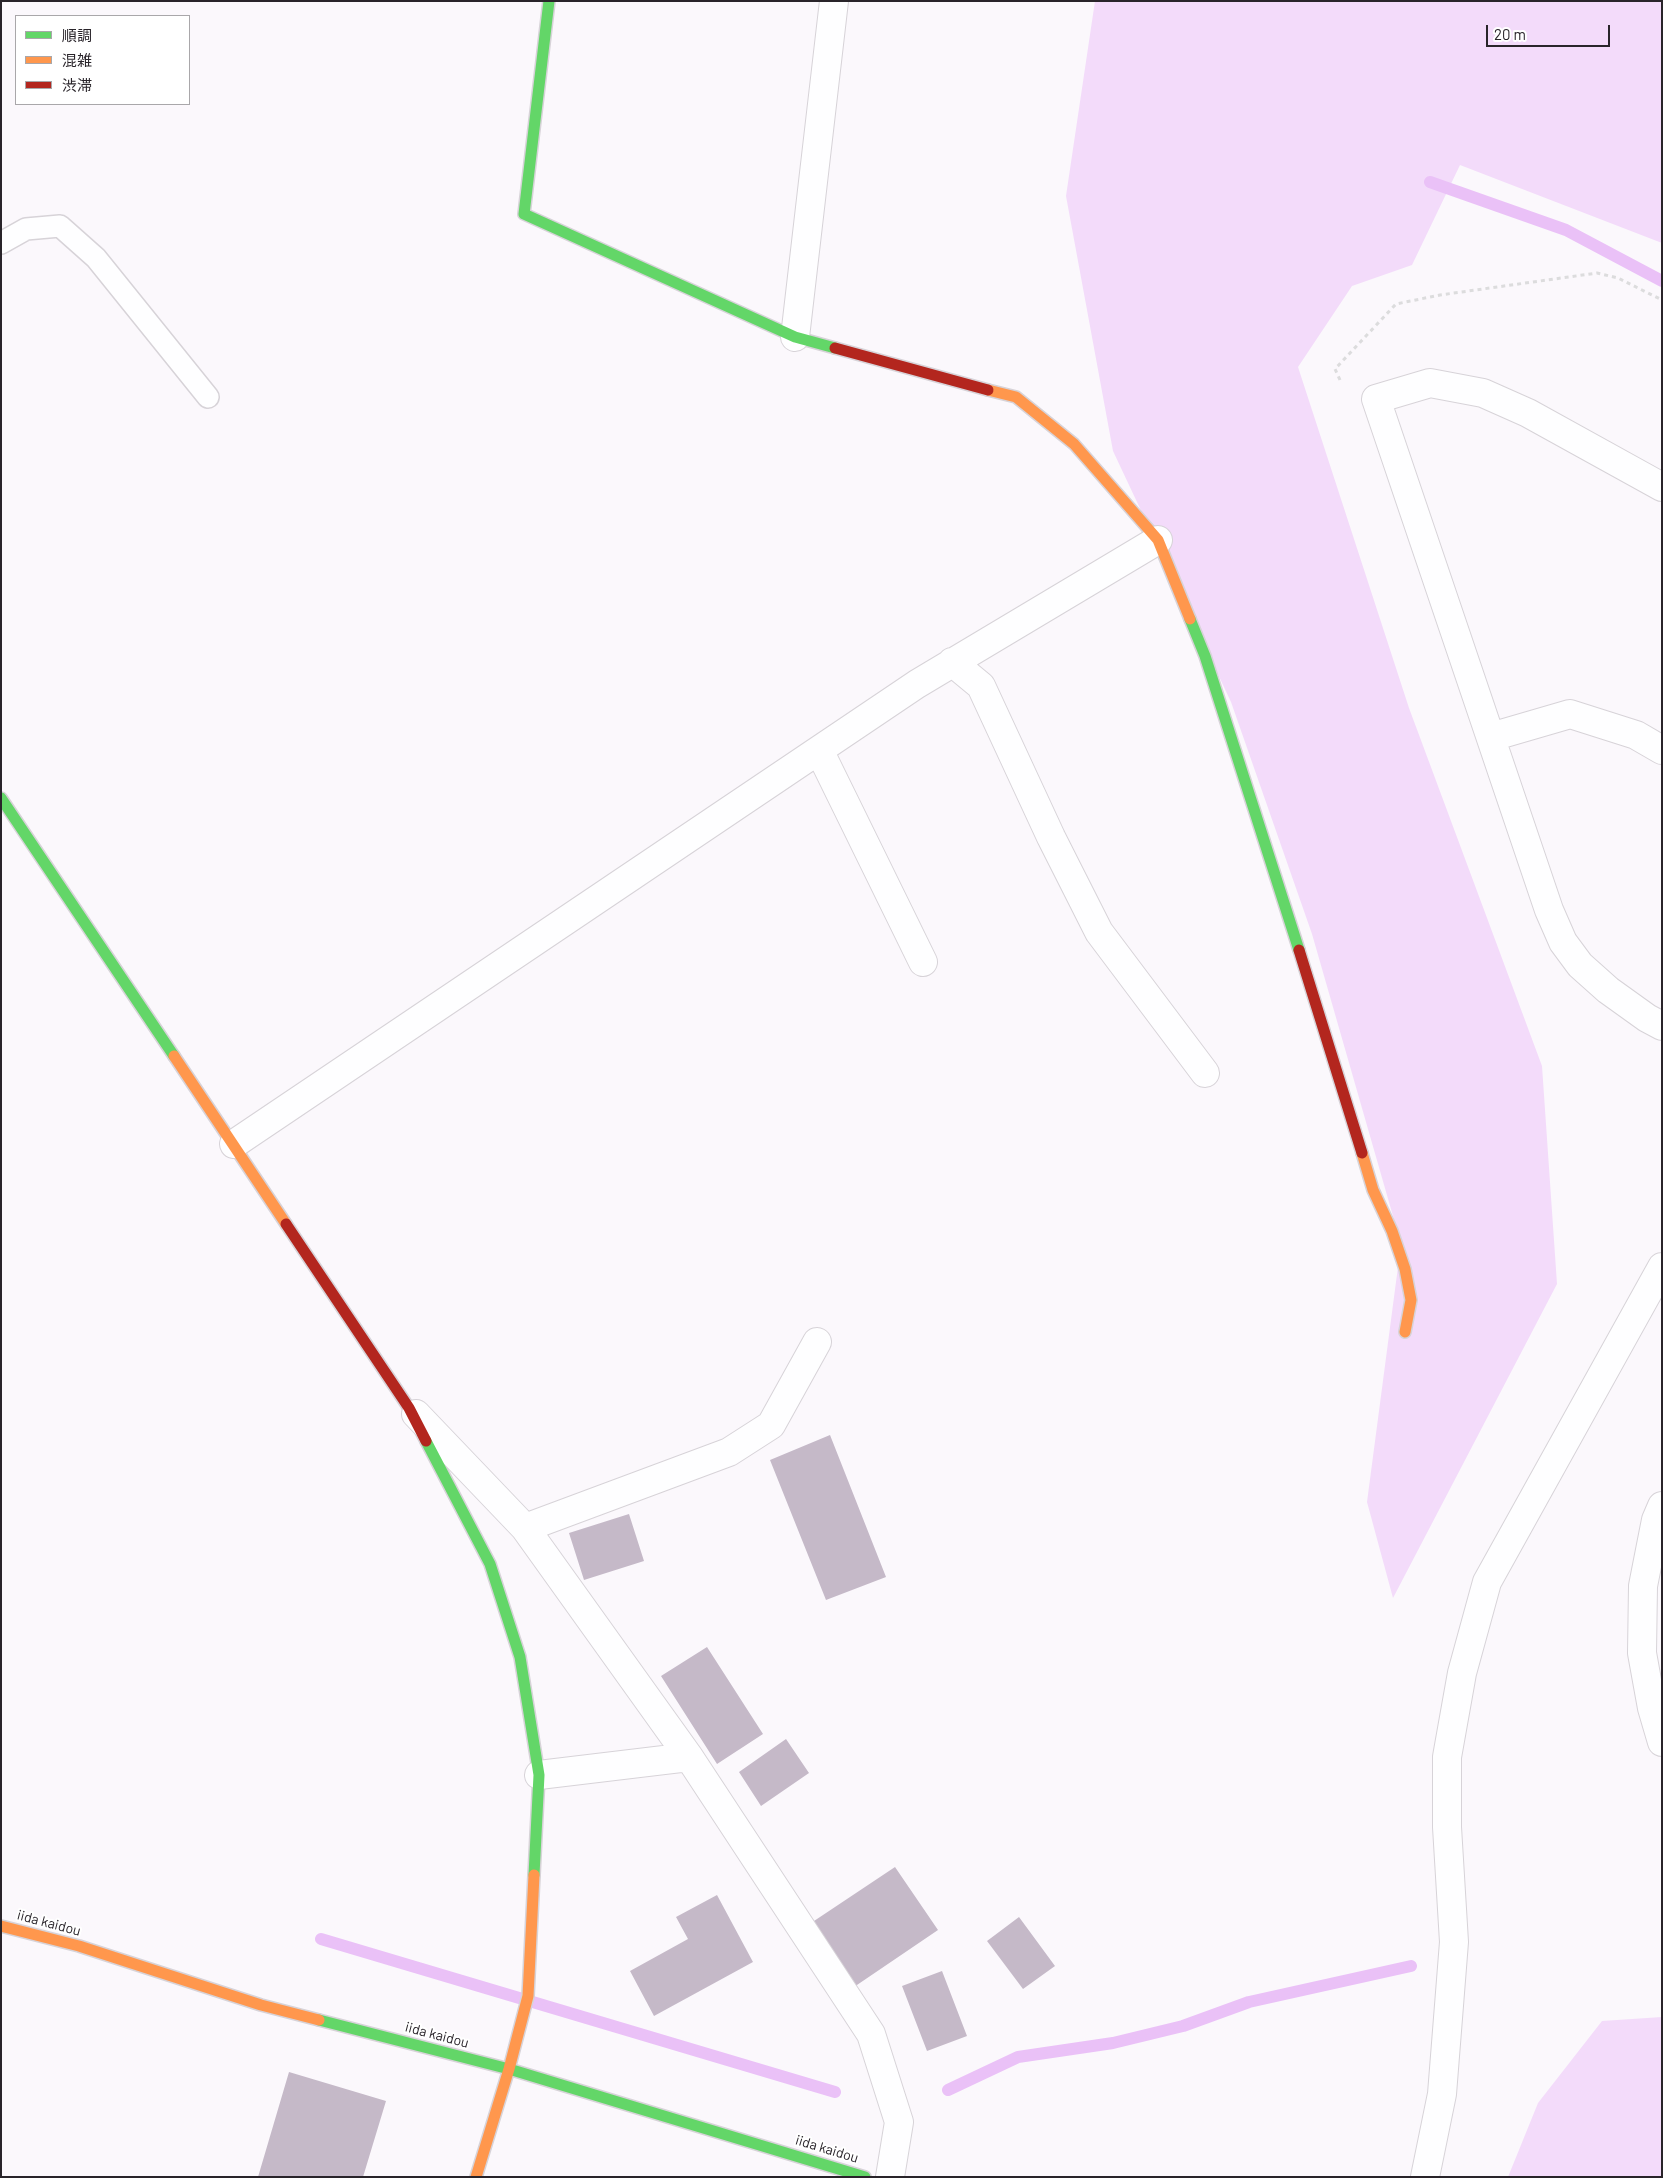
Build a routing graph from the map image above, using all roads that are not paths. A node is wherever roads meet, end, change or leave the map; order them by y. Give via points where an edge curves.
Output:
1 (548, 1) edge
2 (834, 1) edge
3 (1, 243) edge
4 (795, 337) junction
5 (208, 397) dead end
6 (1662, 487) edge
7 (1158, 540) junction
8 (952, 662) junction
9 (1491, 736) junction
10 (818, 750) junction
11 (1662, 750) edge
12 (1, 798) edge
13 (923, 962) dead end
14 (1662, 1026) edge
15 (1205, 1073) dead end
16 (234, 1144) junction
17 (1660, 1273) edge
18 (1405, 1332) dead end
19 (817, 1342) dead end
20 (410, 1408) junction
21 (1662, 1506) edge
22 (525, 1528) junction
23 (1662, 1742) edge
24 (689, 1757) junction
25 (539, 1775) junction
26 (1, 1926) edge
27 (509, 2070) junction
28 (476, 2177) edge
29 (866, 2177) edge
30 (890, 2177) edge
31 (1425, 2177) edge

1 - 4 street via 524,214
2 - 4 street
3 - 5 lane via 26,229 60,226 96,258
4 - 7 street via 1016,397 1074,444
6 - 9 street via 1528,413 1483,393 1430,383 1376,399
7 - 8 street
7 - 18 street via 1205,656 1373,1190 1405,1269 1411,1300
8 - 10 street
8 - 15 street via 981,686 1099,932
9 - 11 street via 1570,714 1636,735
9 - 14 street via 1549,910 1563,942 1580,965 1608,990
10 - 13 street
10 - 16 street
12 - 16 street
16 - 20 street
17 - 31 street via 1487,1582 1462,1673 1447,1757 1446,1827 1454,1942 1442,2094
19 - 22 street via 771,1425 729,1452
20 - 22 street
20 - 25 street via 490,1564 520,1657
21 - 23 street via 1656,1520 1643,1586 1642,1653
22 - 24 street
24 - 25 street
24 - 30 street via 871,2034 899,2122
25 - 27 street via 528,1996
26 - 27 street, iida kaidou via 79,1946 261,2005
27 - 28 street
27 - 29 street, iida kaidou

